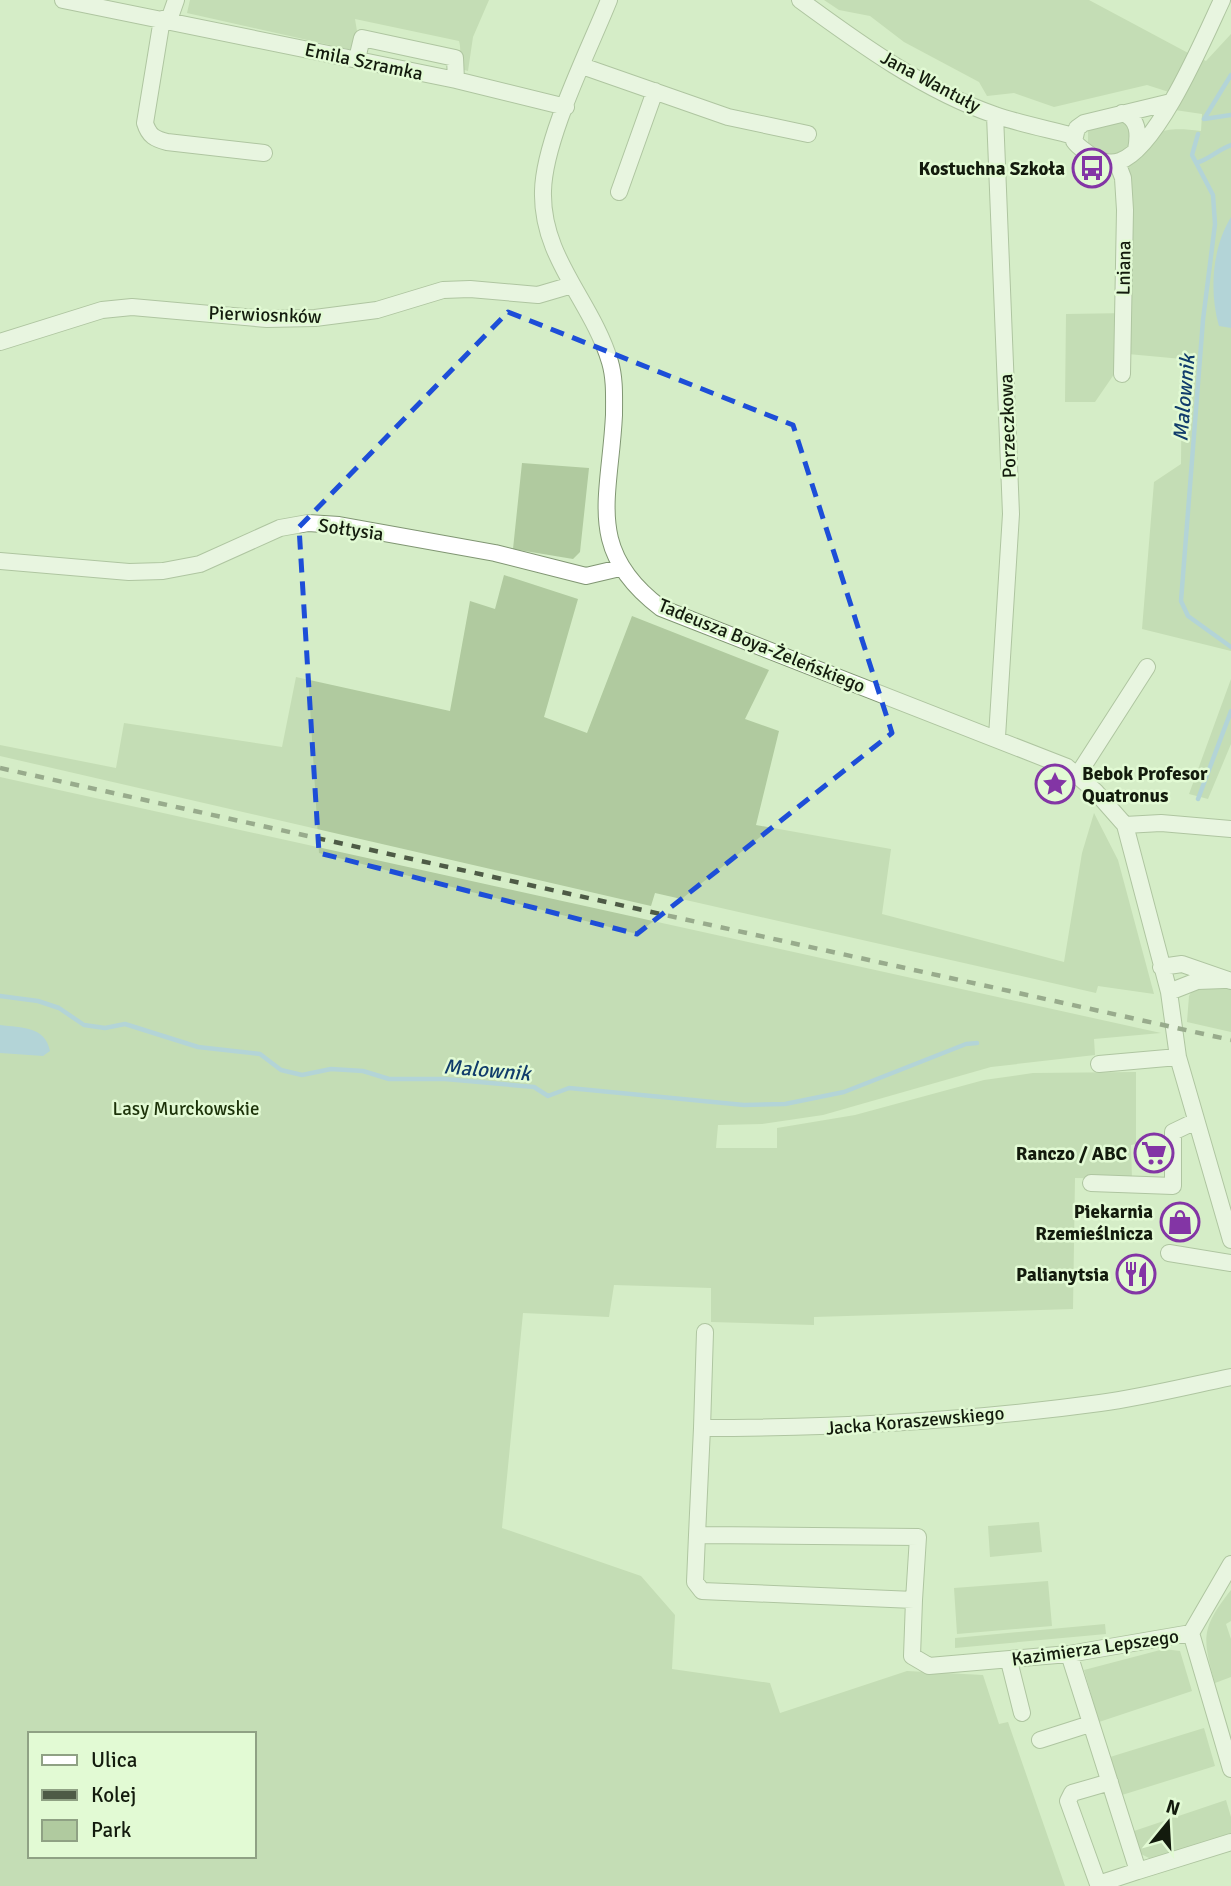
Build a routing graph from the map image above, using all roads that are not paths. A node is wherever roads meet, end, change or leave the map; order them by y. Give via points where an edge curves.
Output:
1 (63, 0) edge
2 (176, 0) edge
3 (609, 0) edge
4 (800, 0) edge
5 (1222, 0) edge
6 (165, 20) junction
7 (582, 66) junction
8 (655, 91) junction
9 (1171, 102) junction
10 (566, 107) junction
11 (1122, 113) junction
12 (995, 115) junction
13 (808, 134) dead end
14 (1074, 136) junction
15 (1136, 149) junction
16 (264, 153) dead end
17 (1117, 162) junction
18 (619, 192) dead end
19 (572, 285) junction
20 (0, 342) edge
21 (1122, 374) dead end
22 (0, 561) edge
23 (620, 568) junction
24 (1147, 667) dead end
25 (997, 737) junction
26 (1077, 776) junction
27 (1125, 825) junction
28 (1231, 829) edge
29 (1161, 967) junction
30 (1229, 980) edge
31 (1169, 992) junction
32 (1178, 1058) junction
33 (1099, 1064) dead end
34 (1196, 1121) junction
35 (1091, 1183) dead end
36 (1231, 1240) edge
37 (1170, 1253) dead end
38 (1231, 1263) edge
39 (705, 1332) dead end
40 (1231, 1377) edge
41 (702, 1429) junction
42 (697, 1535) junction
43 (1231, 1564) edge
44 (914, 1600) junction
45 (1191, 1633) junction
46 (1069, 1654) junction
47 (1009, 1661) junction
48 (1022, 1713) dead end
49 (1090, 1724) junction
50 (1040, 1740) dead end
51 (1231, 1769) edge
52 (1110, 1782) junction
53 (1231, 1842) edge
54 (1138, 1871) junction

1 - 6 street, Emila Szramka
2 - 6 street
3 - 7 street, Tadeusza Boya-Żeleńskiego
4 - 12 street, Jana Wantuły via 902,69
5 - 9 street
6 - 10 street, Emila Szramka via 539,97
6 - 16 street via 145,123 148,132 167,142
7 - 8 street
7 - 10 street, Tadeusza Boya-Żeleńskiego
8 - 13 street via 728,117
8 - 18 street
9 - 11 street
9 - 15 street
10 - 19 street, Tadeusza Boya-Żeleńskiego via 545,171 543,204 555,256
11 - 14 street via 1084,123
11 - 15 street via 1135,123
12 - 14 street, Jana Wantuły
12 - 25 street, Porzeczkowa via 1011,514
14 - 17 street, Jana Wantuły via 1076,145 1097,159
15 - 17 street
17 - 21 street, Lniana via 1125,210
19 - 20 street, Pierwiosnków via 538,295 443,290 377,310 315,318 267,319 132,307 102,310
19 - 23 street, Tadeusza Boya-Żeleńskiego via 598,331 614,380 606,518
22 - 23 street, Sołtysia via 163,571 200,564 280,528 308,523 495,553 586,576
23 - 25 street, Tadeusza Boya-Żeleńskiego via 661,608
24 - 26 street
25 - 26 street, Tadeusza Boya-Żeleńskiego via 1067,767
26 - 27 street, Tadeusza Boya-Żeleńskiego
27 - 28 street
27 - 29 street
29 - 30 street via 1182,964
29 - 31 street
30 - 31 street via 1197,981
31 - 32 street
32 - 33 street
32 - 34 street
34 - 35 street via 1173,1132 1173,1186
34 - 36 street
37 - 38 street
39 - 41 street
40 - 41 street, Jacka Koraszewskiego via 1101,1403 950,1418 815,1428
41 - 42 street
42 - 44 street via 695,1582 702,1591
42 - 44 street via 918,1537
43 - 45 street, Kazimierza Lepszego
44 - 47 street, Kazimierza Lepszego via 910,1648 920,1664
45 - 46 street, Kazimierza Lepszego
45 - 51 street
46 - 47 street, Kazimierza Lepszego
46 - 49 street
47 - 48 street
49 - 50 street
49 - 52 street
52 - 54 street
52 - 54 street via 1072,1793 1068,1801 1098,1884
53 - 54 street

